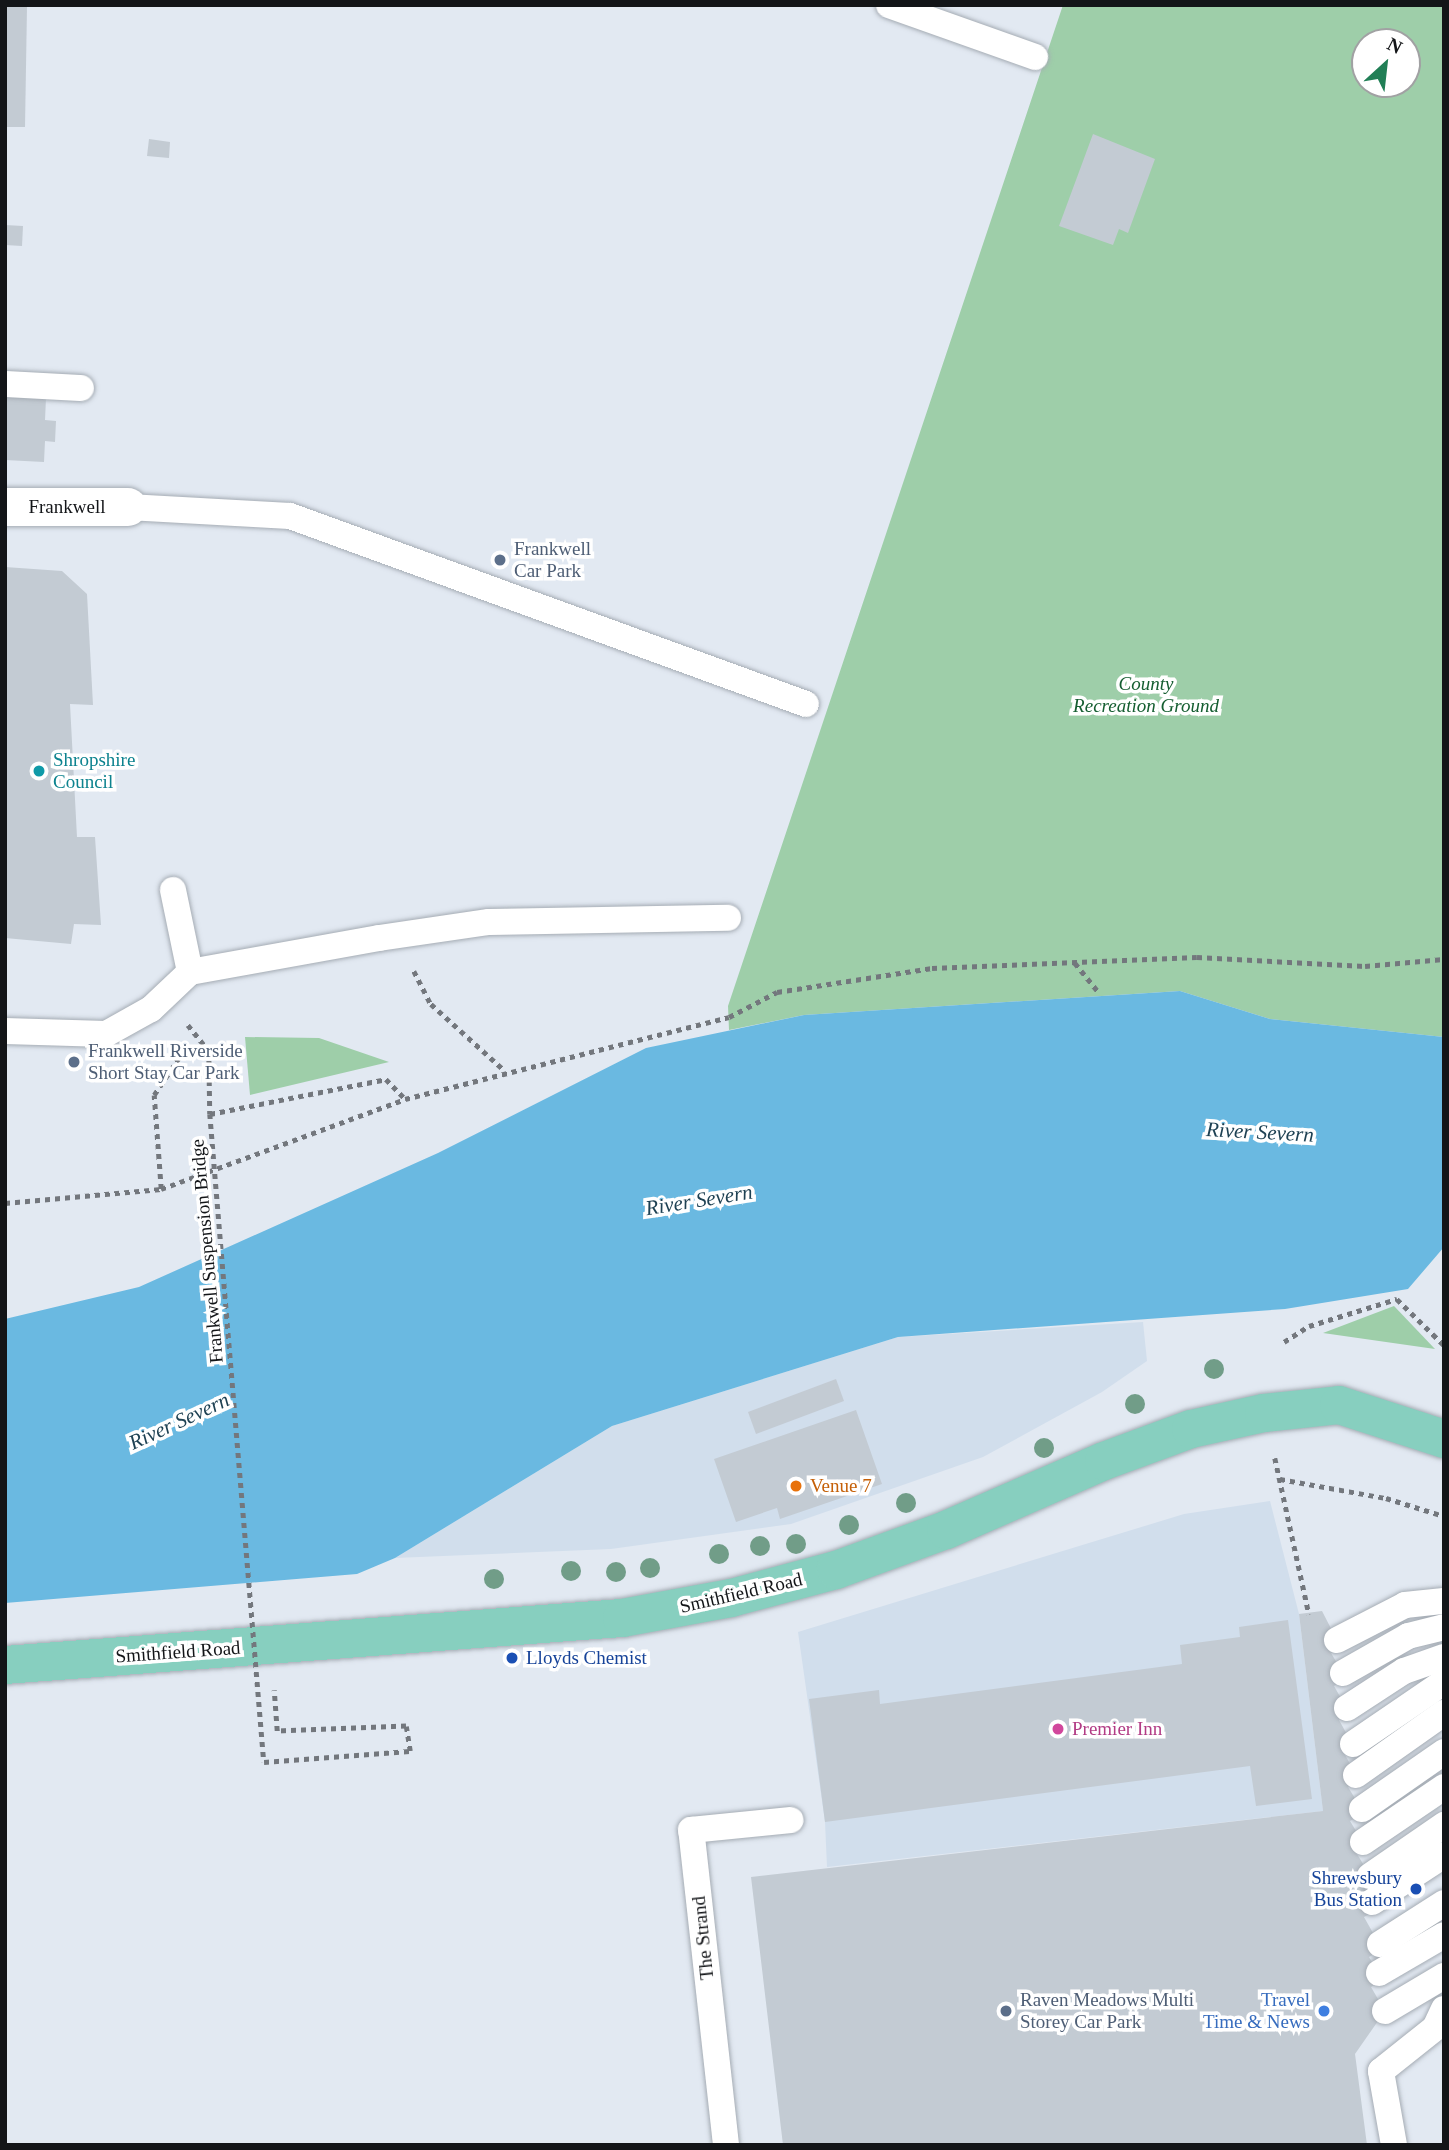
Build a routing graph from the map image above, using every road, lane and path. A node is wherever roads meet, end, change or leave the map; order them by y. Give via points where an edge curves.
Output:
1 (890, 5) edge
2 (1035, 57) dead end
3 (5, 384) edge
4 (81, 388) dead end
5 (5, 507) edge
6 (128, 507) joint
7 (806, 704) dead end
8 (173, 890) dead end
9 (728, 918) dead end
10 (397, 936) junction
11 (1444, 959) edge
12 (1074, 962) junction
13 (190, 972) junction
14 (1099, 993) dead end
15 (5, 1031) edge
16 (504, 1070) junction
17 (405, 1099) junction
18 (210, 1114) junction
19 (161, 1189) junction
20 (5, 1203) edge
21 (1284, 1342) dead end
22 (1444, 1345) edge
23 (1264, 1413) junction
24 (1444, 1439) edge
25 (1280, 1479) junction
26 (1444, 1516) edge
27 (1444, 1601) edge
28 (1309, 1614) dead end
29 (1444, 1627) edge
30 (1337, 1640) dead end
31 (1444, 1657) edge
32 (5, 1665) edge
33 (1343, 1673) dead end
34 (1444, 1682) edge
35 (273, 1684) dead end
36 (1347, 1707) dead end
37 (1444, 1713) edge
38 (1353, 1744) dead end
39 (1444, 1752) edge
40 (1356, 1775) dead end
41 (1444, 1787) edge
42 (1363, 1809) dead end
43 (791, 1819) dead end
44 (1444, 1825) edge
45 (1363, 1842) dead end
46 (1444, 1855) edge
47 (1370, 1876) dead end
48 (1372, 1902) dead end
49 (1444, 1903) edge
50 (1444, 1936) edge
51 (1380, 1944) dead end
52 (1379, 1973) dead end
53 (1444, 1976) edge
54 (1444, 2009) edge
55 (1385, 2011) dead end
56 (726, 2145) edge
57 (1394, 2145) edge

1 - 2 lane
3 - 4 lane
5 - 6 street, Frankwell
6 - 7 lane via 289,516 497,587
8 - 13 lane
9 - 10 lane via 489,922
10 - 13 lane
10 - 16 path via 431,1004
11 - 12 path via 1365,966 1197,957
12 - 14 path
12 - 16 path via 932,968 777,992 729,1017
13 - 15 lane via 151,1009 106,1034
16 - 17 path
17 - 18 path via 386,1079
17 - 19 path
18 - 19 path, Frankwell Suspension Bridge via 209,1051 182,1053 154,1095
18 - 35 path, Frankwell Suspension Bridge, bridge via 264,1762 410,1751 406,1726 277,1731
19 - 20 path
21 - 22 path via 1309,1326 1396,1299
23 - 24 main road, Smithfield Road via 1339,1405
23 - 25 path
23 - 32 main road, Smithfield Road via 1191,1429 1104,1461 946,1530 836,1570 731,1598 622,1618
25 - 26 path via 1385,1498
25 - 28 path
27 - 30 lane via 1405,1605
29 - 33 lane via 1408,1636
31 - 36 lane via 1404,1671
34 - 38 lane
37 - 40 lane
39 - 42 lane
41 - 45 lane
43 - 56 lane, The Strand via 691,1830
44 - 47 lane
46 - 48 lane
49 - 51 lane
50 - 52 lane
53 - 55 lane
54 - 57 lane via 1435,2028 1381,2071

